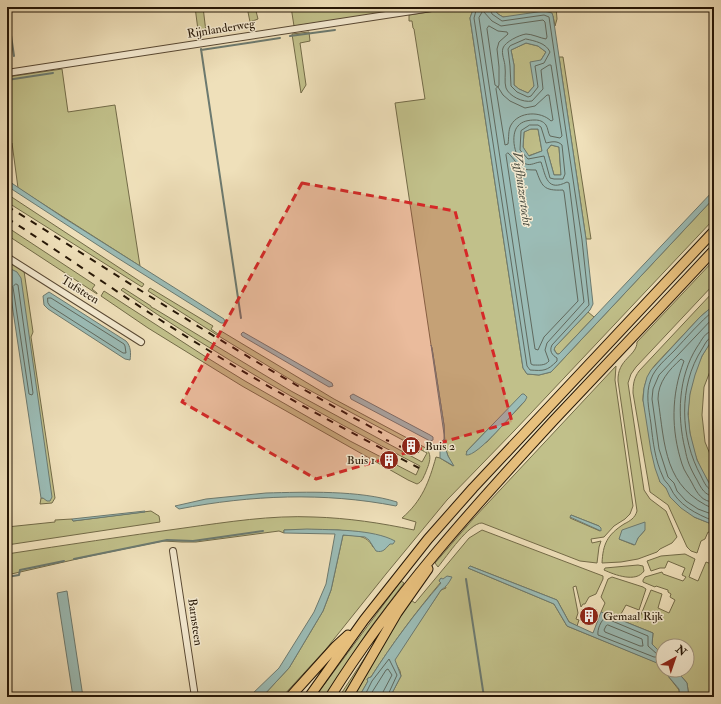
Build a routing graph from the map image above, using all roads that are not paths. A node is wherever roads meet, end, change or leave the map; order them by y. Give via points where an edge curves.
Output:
1 (438, 7) edge
2 (399, 10) edge
3 (7, 73) edge
4 (714, 231) edge
5 (714, 250) edge
6 (7, 257) edge
7 (140, 342) dead end
8 (438, 550) junction
9 (173, 551) dead end
10 (364, 620) junction
11 (195, 697) edge
12 (290, 697) edge
13 (309, 697) edge
14 (330, 697) edge
15 (348, 697) edge

1 - 2 street, Rijnlanderweg
2 - 3 street, Rijnlanderweg
4 - 10 highway via 473,488 428,539
5 - 8 highway via 484,495
6 - 7 street, Tufsteen
8 - 14 highway via 373,632
8 - 15 highway via 428,570 397,613
9 - 11 street, Barnsteen
10 - 12 highway via 336,646
10 - 13 highway

